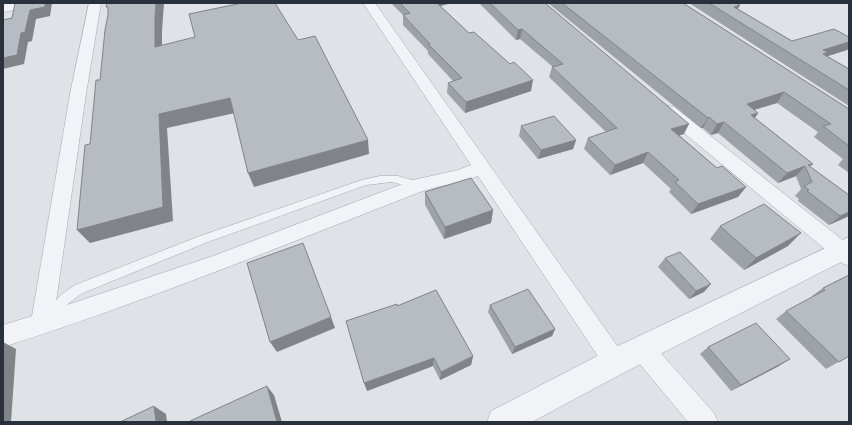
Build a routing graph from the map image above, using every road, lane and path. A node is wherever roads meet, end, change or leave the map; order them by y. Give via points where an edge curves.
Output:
1 (34, 3) edge
2 (95, 3) edge
3 (369, 3) edge
4 (3, 8) edge
5 (653, 99) edge
6 (481, 168) junction
7 (419, 185) junction
8 (846, 252) edge
9 (42, 324) junction
10 (3, 336) edge
11 (642, 348) junction
12 (614, 362) junction
13 (502, 422) edge
14 (705, 422) edge

1 - 4 street
2 - 9 street
3 - 6 street
5 - 8 street
6 - 7 street via 461,176
6 - 12 street
7 - 9 street via 218,263
7 - 9 lane via 398,178 365,182 204,239 79,289 66,298
8 - 11 street
9 - 10 street
11 - 12 street
11 - 14 street
12 - 13 street

